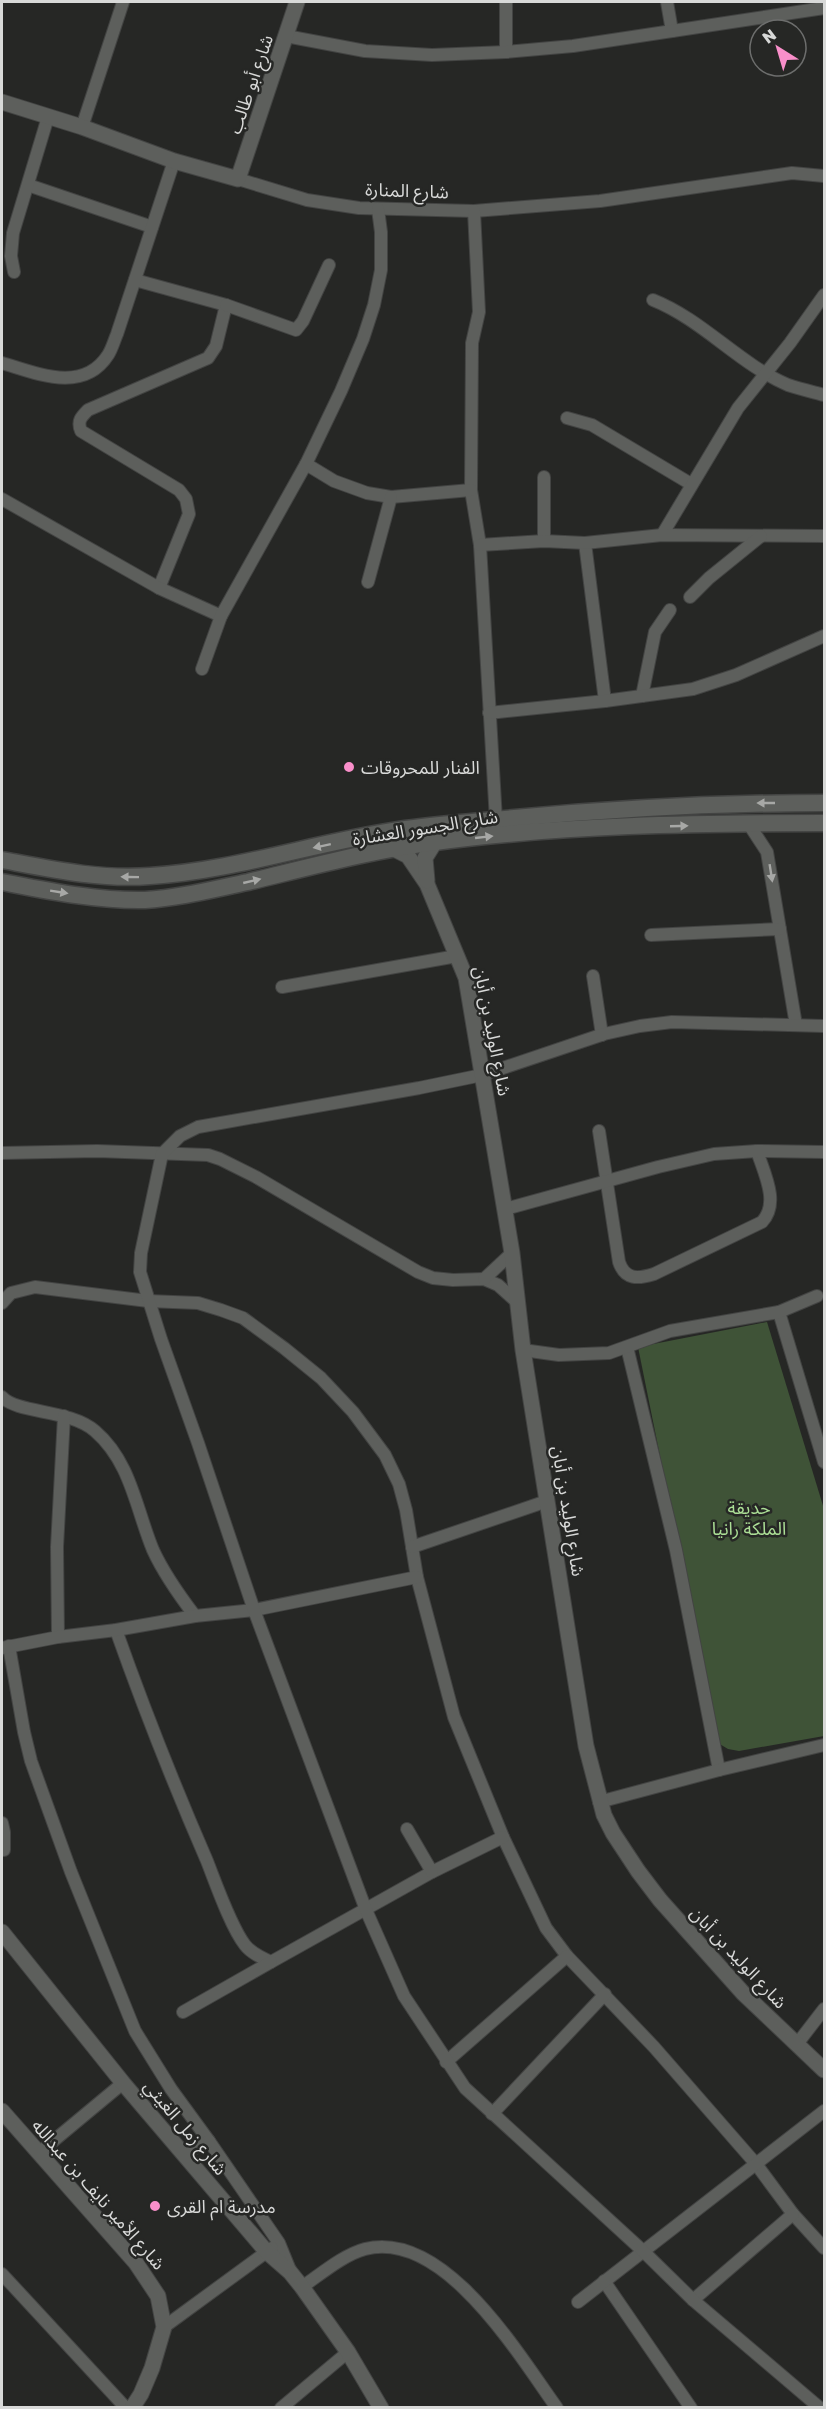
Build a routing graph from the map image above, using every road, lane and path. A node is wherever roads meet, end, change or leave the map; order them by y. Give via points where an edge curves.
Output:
1 (123, 2) edge
2 (297, 2) edge
3 (506, 2) edge
4 (667, 2) edge
5 (825, 8) edge
6 (672, 31) junction
7 (286, 36) junction
8 (506, 52) junction
9 (2, 102) edge
10 (48, 117) junction
11 (82, 128) junction
12 (174, 161) junction
13 (825, 176) edge
14 (238, 179) junction
15 (28, 185) junction
16 (378, 209) junction
17 (474, 211) junction
18 (152, 227) junction
19 (329, 265) dead end
20 (14, 272) dead end
21 (135, 280) junction
22 (825, 295) edge
23 (653, 300) dead end
24 (226, 306) junction
25 (2, 363) edge
26 (766, 372) junction
27 (825, 395) edge
28 (567, 418) dead end
29 (306, 464) junction
30 (544, 477) dead end
31 (691, 484) junction
32 (471, 490) junction
33 (391, 497) junction
34 (2, 499) edge
35 (662, 535) junction
36 (761, 536) junction
37 (825, 536) edge
38 (544, 541) junction
39 (585, 543) junction
40 (480, 545) junction
41 (368, 582) dead end
42 (159, 588) junction
43 (690, 597) dead end
44 (670, 610) dead end
45 (221, 616) junction
46 (825, 636) edge
47 (202, 669) dead end
48 (642, 696) junction
49 (605, 701) junction
50 (489, 713) junction
51 (825, 803) edge
52 (564, 812) junction
53 (496, 820) junction
54 (748, 823) junction
55 (825, 823) edge
56 (565, 830) junction
57 (435, 842) junction
58 (392, 848) junction
59 (2, 860) edge
60 (2, 882) edge
61 (427, 884) junction
62 (780, 929) junction
63 (651, 935) dead end
64 (457, 956) junction
65 (593, 976) dead end
66 (282, 987) dead end
67 (795, 1025) junction
68 (825, 1026) edge
69 (602, 1035) junction
70 (482, 1075) junction
71 (599, 1131) dead end
72 (757, 1150) junction
73 (825, 1152) edge
74 (2, 1153) edge
75 (162, 1154) junction
76 (608, 1181) junction
77 (505, 1209) junction
78 (512, 1253) junction
79 (484, 1279) junction
80 (817, 1296) dead end
81 (148, 1301) junction
82 (517, 1302) junction
83 (2, 1303) edge
84 (779, 1312) junction
85 (627, 1347) junction
86 (523, 1350) junction
87 (2, 1397) edge
88 (64, 1416) junction
89 (825, 1462) edge
90 (548, 1501) junction
91 (412, 1546) junction
92 (417, 1577) junction
93 (254, 1610) junction
94 (195, 1616) junction
95 (116, 1630) junction
96 (58, 1636) junction
97 (5, 1647) edge
98 (825, 1745) edge
99 (718, 1770) junction
100 (599, 1802) junction
101 (2, 1823) edge
102 (407, 1828) dead end
103 (503, 1837) junction
104 (4, 1850) dead end
105 (432, 1872) junction
106 (366, 1910) junction
107 (2, 1932) edge
108 (567, 1956) junction
109 (271, 1962) junction
110 (604, 1994) junction
111 (825, 2009) edge
112 (183, 2012) dead end
113 (797, 2044) junction
114 (446, 2062) junction
115 (825, 2070) edge
116 (123, 2083) junction
117 (2, 2111) edge
118 (825, 2111) edge
119 (492, 2114) junction
120 (209, 2140) junction
121 (40, 2152) junction
122 (183, 2154) junction
123 (756, 2164) junction
124 (793, 2214) junction
125 (272, 2247) junction
126 (825, 2248) edge
127 (643, 2251) junction
128 (2, 2274) edge
129 (604, 2281) junction
130 (302, 2287) junction
131 (693, 2300) junction
132 (578, 2302) dead end
133 (164, 2327) junction
134 (348, 2352) junction
135 (126, 2408) edge
136 (132, 2408) edge
137 (280, 2408) edge
138 (381, 2408) edge
139 (557, 2408) edge
140 (691, 2408) edge
141 (820, 2408) edge

1 - 11 street
2 - 7 street, شارع أبو طالب
3 - 8 street
4 - 6 street
5 - 6 street
6 - 8 street
7 - 8 street via 365,51 432,55
7 - 14 street, شارع أبو طالب
9 - 10 street, شارع المنارة
10 - 11 street, شارع المنارة
10 - 15 street
11 - 12 street, شارع المنارة
12 - 14 street, شارع المنارة
12 - 18 street
13 - 17 street, شارع المنارة via 792,173 600,201
14 - 16 street, شارع المنارة via 308,200
15 - 18 street
15 - 20 street via 13,233
16 - 17 street, شارع المنارة
16 - 29 street via 381,270 374,305 341,391
17 - 32 street via 479,312 472,343
18 - 21 street
19 - 24 street via 296,330
21 - 24 street
21 - 25 street via 108,356 96,368 69,379
22 - 26 street
23 - 26 street via 674,308
24 - 42 street via 216,346 208,358 88,410 78,425 81,431 179,490 186,500 189,514
26 - 27 street via 789,385
26 - 31 street via 738,408
28 - 31 street via 592,425
29 - 33 street via 350,488
29 - 45 street
30 - 38 street
31 - 35 street
32 - 33 street
32 - 40 street
33 - 41 street
34 - 42 street
35 - 36 street
35 - 39 street
36 - 37 street
36 - 43 street
38 - 39 street
38 - 40 street
39 - 49 street
40 - 50 street
42 - 45 street
44 - 48 street via 655,632
45 - 47 street
46 - 48 street via 736,675 693,689
48 - 49 street
49 - 50 street
50 - 53 street
51 -> 52 main road, شارع الجسور العشارة
52 - 53 main road, شارع الجسور العشارة
52 - 56 main road
53 -> 59 main road, شارع الجسور العشارة via 399,830 217,867 152,876 68,873
54 - 55 main road, شارع الجسور العشارة
56 -> 54 main road, شارع الجسور العشارة
54 -> 62 street via 767,852
57 -> 56 main road, شارع الجسور العشارة
57 - 58 main road, شارع الجسور العشارة
57 - 61 street, شارع الوليد بن أبان via 425,858
60 -> 58 main road, شارع الجسور العشارة via 115,900 166,898
58 - 61 street, شارع الوليد بن أبان via 408,856
61 - 64 street, شارع الوليد بن أبان
62 - 63 street
62 - 67 street
64 - 66 street
64 - 70 street, شارع الوليد بن أبان via 466,978
65 - 69 street
67 - 68 street
67 - 69 street via 672,1022
69 - 70 street
70 - 75 street via 198,1127
70 - 77 street, شارع الوليد بن أبان
71 - 76 street
72 - 73 street
72 - 76 street via 714,1154
72 - 76 street via 769,1192 769,1215 751,1228 640,1278 628,1276 622,1270
74 - 75 street
75 - 79 street via 187,1153 220,1159 433,1278
75 - 81 street via 141,1253 140,1272
76 - 77 street
77 - 78 street, شارع الوليد بن أبان
78 - 79 street
78 - 82 street, شارع الوليد بن أبان
79 - 82 street via 498,1285
80 - 84 street
81 - 83 street via 35,1287 11,1293
81 - 91 street via 198,1303 243,1318 321,1378 385,1455 399,1484
81 - 93 street
82 - 86 street, شارع الوليد بن أبان
84 - 85 street via 670,1331
84 - 89 street
85 - 86 street via 581,1355
85 - 99 street via 676,1550
86 - 90 street, شارع الوليد بن أبان
87 - 88 street via 11,1404
88 - 94 street via 89,1427 106,1442 132,1487 159,1563
88 - 96 street via 57,1547
90 - 91 street
90 - 100 street, شارع الوليد بن أبان via 586,1746
91 - 92 street
92 - 93 street
92 - 103 street via 454,1717
93 - 94 street
93 - 106 street
94 - 95 street
95 - 96 street
95 - 109 street via 161,1755 242,1942
96 - 97 street
97 - 120 street via 31,1761 107,1965 135,2031
98 - 99 street
99 - 100 street
100 - 113 street, شارع الوليد بن أبان via 626,1854 660,1900 743,1993
101 - 104 street
102 - 105 street
103 - 105 street
103 - 108 street via 534,1908
105 - 106 street
106 - 109 street
106 - 114 street via 404,1996
107 - 116 street, شارع زمل الغيثي
108 - 110 street
108 - 114 street
109 - 112 street
110 - 119 street
110 - 123 street
111 - 113 street
113 - 115 street, شارع الوليد بن أبان
114 - 119 street
116 - 121 street
116 - 122 street, شارع زمل الغيثي
117 - 121 street, شارع الأمير نايف بن عبدالله
118 - 123 street
119 - 127 street
120 - 122 street
120 - 125 street
121 - 133 street, شارع الأمير نايف بن عبدالله via 153,2285
122 - 125 street, شارع زمل الغيثي
123 - 124 street
123 - 127 street
124 - 126 street
124 - 131 street
125 - 130 street, شارع زمل الغيثي
125 - 133 street
127 - 129 street
127 - 131 street
128 - 135 street
129 - 132 street
129 - 140 street
130 - 134 street, شارع زمل الغيثي
130 - 139 street via 365,2249 396,2248 414,2253 445,2271 478,2303
131 - 141 street
133 - 136 street, شارع الأمير نايف بن عبدالله via 152,2368
134 - 137 street
134 - 138 street, شارع زمل الغيثي

